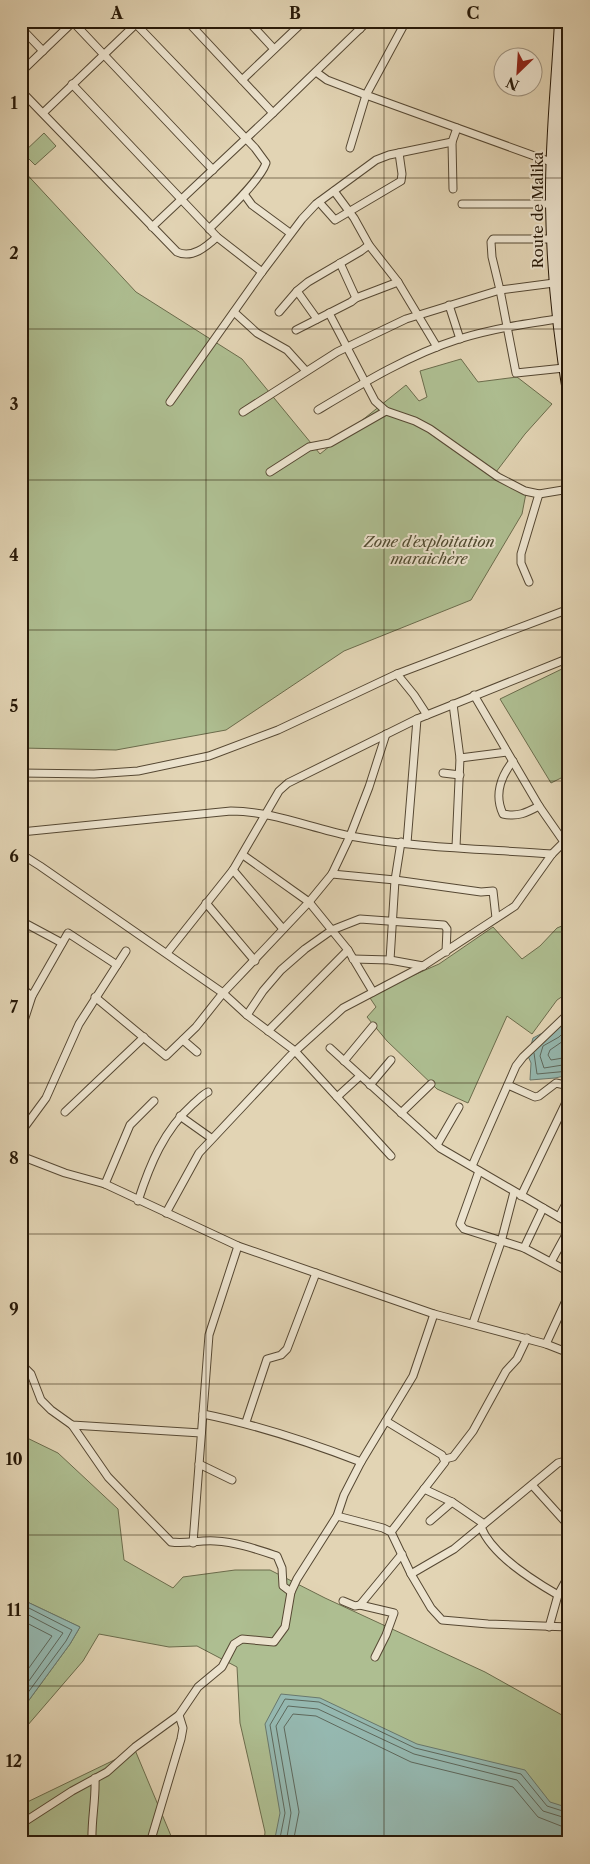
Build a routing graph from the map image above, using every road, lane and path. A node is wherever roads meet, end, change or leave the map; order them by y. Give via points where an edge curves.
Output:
1 (187, 21) edge
2 (248, 21) edge
3 (304, 21) edge
4 (353, 21) edge
5 (368, 21) edge
6 (406, 21) edge
7 (560, 21) edge
8 (567, 21) edge
9 (73, 22) edge
10 (136, 22) edge
11 (21, 28) edge
12 (360, 29) junction
13 (274, 49) junction
14 (43, 51) junction
15 (104, 54) junction
16 (567, 60) edge
17 (21, 72) edge
18 (316, 72) junction
19 (242, 80) junction
20 (72, 84) junction
21 (21, 91) edge
22 (366, 95) junction
23 (43, 113) junction
24 (273, 113) junction
25 (457, 128) junction
26 (246, 139) junction
27 (452, 142) junction
28 (350, 148) dead end
29 (399, 153) junction
30 (560, 163) edge
31 (213, 170) junction
32 (453, 189) dead end
33 (334, 191) junction
34 (244, 194) junction
35 (182, 199) junction
36 (319, 202) junction
37 (462, 204) dead end
38 (559, 208) edge
39 (350, 213) junction
40 (152, 227) junction
41 (209, 229) junction
42 (290, 233) junction
43 (217, 237) junction
44 (364, 237) junction
45 (552, 239) junction
46 (369, 245) junction
47 (362, 252) junction
48 (340, 264) junction
49 (262, 272) junction
50 (561, 281) edge
51 (398, 282) junction
52 (500, 290) junction
53 (298, 291) junction
54 (356, 298) junction
55 (449, 305) junction
56 (234, 312) junction
57 (280, 312) dead end
58 (329, 313) junction
59 (418, 314) junction
60 (317, 319) junction
61 (557, 319) junction
62 (506, 327) junction
63 (296, 330) dead end
64 (569, 336) edge
65 (460, 339) junction
66 (348, 347) junction
67 (437, 347) junction
68 (564, 368) junction
69 (306, 371) junction
70 (366, 381) junction
71 (569, 398) edge
72 (170, 402) dead end
73 (318, 410) dead end
74 (386, 411) junction
75 (243, 412) dead end
76 (270, 472) dead end
77 (569, 489) edge
78 (539, 494) junction
79 (529, 582) dead end
80 (569, 609) edge
81 (569, 658) edge
82 (397, 674) junction
83 (474, 695) junction
84 (453, 704) junction
85 (427, 715) junction
86 (417, 719) junction
87 (386, 734) junction
88 (507, 752) junction
89 (460, 758) junction
90 (513, 761) junction
91 (21, 773) edge
92 (443, 773) dead end
93 (460, 775) junction
94 (539, 806) junction
95 (266, 814) junction
96 (21, 832) edge
97 (350, 836) junction
98 (566, 841) edge
99 (404, 842) junction
100 (456, 847) junction
101 (21, 854) edge
102 (552, 854) junction
103 (243, 855) junction
104 (233, 870) junction
105 (332, 874) junction
106 (395, 880) junction
107 (309, 902) junction
108 (206, 904) junction
109 (496, 918) junction
110 (21, 921) edge
111 (393, 922) junction
112 (283, 929) junction
113 (332, 930) junction
114 (62, 943) junction
115 (348, 950) junction
116 (126, 951) dead end
117 (446, 952) junction
118 (167, 953) junction
119 (353, 959) junction
120 (390, 960) junction
121 (255, 961) junction
122 (117, 965) junction
123 (423, 966) junction
124 (21, 988) edge
125 (373, 992) junction
126 (223, 993) junction
127 (32, 996) junction
128 (95, 997) junction
129 (569, 1013) edge
130 (247, 1015) junction
131 (373, 1026) dead end
132 (21, 1030) edge
133 (268, 1031) junction
134 (144, 1037) junction
135 (183, 1040) junction
136 (330, 1048) dead end
137 (197, 1052) dead end
138 (295, 1052) junction
139 (391, 1060) dead end
140 (344, 1061) junction
141 (360, 1076) junction
142 (431, 1084) dead end
143 (370, 1085) junction
144 (508, 1085) junction
145 (569, 1086) edge
146 (208, 1092) dead end
147 (569, 1096) edge
148 (337, 1097) junction
149 (154, 1101) dead end
150 (459, 1107) dead end
151 (65, 1112) dead end
152 (401, 1113) junction
153 (180, 1116) junction
154 (21, 1132) edge
155 (211, 1138) junction
156 (437, 1145) junction
157 (391, 1156) dead end
158 (22, 1158) edge
159 (472, 1166) junction
160 (479, 1171) junction
161 (105, 1184) junction
162 (514, 1192) junction
163 (521, 1196) junction
164 (569, 1198) edge
165 (138, 1200) junction
166 (543, 1208) junction
167 (166, 1213) junction
168 (559, 1217) junction
169 (569, 1223) edge
170 (569, 1229) edge
171 (501, 1242) junction
172 (238, 1246) junction
173 (524, 1248) junction
174 (551, 1262) junction
175 (569, 1272) edge
176 (316, 1273) junction
177 (569, 1294) edge
178 (434, 1314) junction
179 (473, 1323) junction
180 (527, 1338) junction
181 (546, 1344) junction
182 (569, 1353) edge
183 (21, 1364) edge
184 (203, 1414) junction
185 (386, 1421) junction
186 (246, 1422) junction
187 (72, 1425) junction
188 (201, 1433) junction
189 (445, 1459) junction
190 (569, 1460) edge
191 (361, 1462) junction
192 (199, 1464) junction
193 (232, 1480) dead end
194 (532, 1485) junction
195 (424, 1489) junction
196 (452, 1502) junction
197 (338, 1516) junction
198 (430, 1520) dead end
199 (483, 1525) junction
200 (569, 1526) edge
201 (391, 1532) junction
202 (193, 1543) junction
203 (402, 1554) junction
204 (410, 1574) junction
205 (569, 1576) edge
206 (291, 1592) junction
207 (558, 1595) junction
208 (343, 1601) dead end
209 (360, 1605) junction
210 (549, 1627) junction
211 (569, 1627) edge
212 (375, 1657) dead end
213 (179, 1716) junction
214 (95, 1778) junction
215 (21, 1824) edge
216 (92, 1843) edge
217 (150, 1843) edge

1 - 19 street
2 - 13 street
3 - 13 street
4 - 12 street
5 - 12 street
6 - 22 street
7 - 30 main road, Route de Malika
8 - 16 main road, Route de Malika
9 - 14 street
9 - 15 street
10 - 15 street
10 - 26 street
11 - 14 street
12 - 18 street
13 - 19 street
14 - 17 street
15 - 20 street
15 - 31 street
16 - 30 main road, Route de Malika
18 - 22 street via 327,80
18 - 24 street
19 - 24 street
20 - 23 street
20 - 35 street
21 - 23 street
22 - 25 street
22 - 28 street
23 - 40 street
24 - 26 street
25 - 27 street
25 - 30 street
26 - 31 street
26 - 34 street via 266,164
27 - 29 street
27 - 32 street
29 - 33 street via 367,165
29 - 39 street via 401,181
30 - 38 main road, Route de Malika
31 - 35 street
33 - 36 street
33 - 39 street
34 - 41 street
34 - 42 street via 252,205
35 - 40 street
35 - 41 street
36 - 39 street via 334,220
36 - 42 street
37 - 38 street
38 - 45 main road, Route de Malika
38 - 50 main road, Route de Malika
39 - 44 street
40 - 43 street via 181,254 202,250
41 - 43 street
42 - 49 street
43 - 49 street
44 - 46 street
44 - 47 street
45 - 50 main road, Route de Malika
45 - 52 street via 493,239 492,256
46 - 47 street
46 - 51 street
47 - 48 street
48 - 53 street
48 - 54 street
49 - 56 street
50 - 52 street
50 - 61 main road, Route de Malika
50 - 64 main road, Route de Malika
51 - 54 street
51 - 59 street
52 - 55 street
52 - 62 street
53 - 57 street
53 - 60 street
54 - 58 street
55 - 59 street
55 - 65 street
56 - 69 street via 257,333 287,350
56 - 72 street
58 - 60 street
58 - 66 street
59 - 66 street
59 - 67 street
60 - 63 street
61 - 62 street
61 - 68 main road, Route de Malika
62 - 65 street
62 - 68 street via 516,373
65 - 67 street
66 - 69 street
66 - 70 street
67 - 70 street
68 - 71 main road, Route de Malika
69 - 75 street
70 - 73 street
70 - 74 street via 375,401
74 - 76 street via 330,443 309,448
74 - 78 street via 416,421 498,477 525,491
77 - 78 street
78 - 79 street via 521,554
80 - 82 street
81 - 83 street
82 - 85 street
82 - 91 street via 278,730 209,756 138,771
83 - 84 street
83 - 88 street
84 - 85 street
84 - 89 street
85 - 86 street
86 - 87 street
86 - 99 street
87 - 95 street via 288,783 279,791
87 - 97 street
88 - 89 street
88 - 90 street
89 - 93 street
90 - 94 street
90 - 94 street via 503,773 499,789 499,806 503,814 522,815
92 - 93 street
93 - 100 street
94 - 98 street
95 - 96 street via 231,811
95 - 97 street
95 - 103 street
97 - 99 street
97 - 105 street
98 - 102 street
99 - 100 street
99 - 106 street
100 - 102 street
101 - 118 street
102 - 109 street via 515,906
103 - 104 street
103 - 107 street
104 - 108 street
104 - 112 street
105 - 106 street
105 - 107 street
106 - 109 street via 493,891
106 - 111 street
107 - 112 street
107 - 113 street
108 - 118 street
108 - 121 street
109 - 117 street
110 - 114 street
111 - 113 street via 360,918
111 - 117 street via 444,925 447,929
111 - 120 street
112 - 121 street
113 - 115 street
113 - 130 street via 281,970
114 - 122 street via 68,933
114 - 127 street
115 - 119 street
115 - 133 street
116 - 122 street
117 - 123 street
118 - 126 street
119 - 120 street
119 - 125 street
120 - 123 street
121 - 126 street
122 - 128 street
123 - 125 street
124 - 127 street
125 - 138 street via 343,1008
126 - 130 street
126 - 135 street
127 - 132 street
128 - 134 street
128 - 154 street via 71,1039 46,1098
129 - 144 street via 523,1057
130 - 133 street
131 - 140 street
133 - 138 street
134 - 135 street via 166,1056
134 - 151 street
135 - 137 street
136 - 140 street
138 - 148 street
138 - 155 street
139 - 143 street
140 - 141 street
141 - 143 street
141 - 148 street
142 - 152 street
143 - 152 street
144 - 145 street via 535,1097 556,1083
144 - 159 street
146 - 153 street
147 - 163 street
148 - 157 street
149 - 161 street via 130,1125
150 - 156 street
152 - 156 street
153 - 155 street
153 - 165 street via 153,1158
155 - 167 street via 199,1152
156 - 159 street
158 - 161 street
159 - 160 street
160 - 162 street
160 - 171 street via 460,1224 464,1230
161 - 165 street
162 - 163 street
162 - 171 street
163 - 166 street
164 - 168 street
165 - 167 street
166 - 168 street
166 - 173 street
167 - 172 street
168 - 169 street
170 - 174 street
171 - 173 street
171 - 179 street
172 - 176 street
172 - 184 street via 209,1335
173 - 174 street
174 - 175 street
176 - 178 street
176 - 186 street via 288,1349 267,1359
177 - 181 street
178 - 179 street
178 - 185 street via 413,1376
179 - 180 street
180 - 181 street
180 - 189 street via 473,1431 453,1456
181 - 182 street
183 - 187 street via 30,1374 41,1400
184 - 186 street
184 - 188 street
185 - 189 street
185 - 191 street
186 - 191 street
187 - 188 street
187 - 202 street via 108,1477 150,1522 171,1542
188 - 192 street
189 - 195 street
190 - 194 street via 558,1463
191 - 197 street
192 - 193 street
192 - 202 street
194 - 199 street
194 - 200 street
195 - 196 street
195 - 201 street
196 - 198 street
196 - 199 street
197 - 201 street
197 - 206 street
199 - 204 street via 454,1549
199 - 207 street via 490,1543 533,1580
201 - 203 street
202 - 206 street via 242,1544 277,1556 282,1568 283,1586
203 - 204 street
203 - 209 street
204 - 210 street via 442,1620
205 - 207 street
206 - 213 street via 285,1627 274,1642 242,1639 234,1644 222,1667 198,1687
207 - 210 street
208 - 209 street
209 - 212 street via 394,1613
210 - 211 street
213 - 214 street
213 - 217 street via 183,1728 181,1739
214 - 215 street
214 - 216 street

